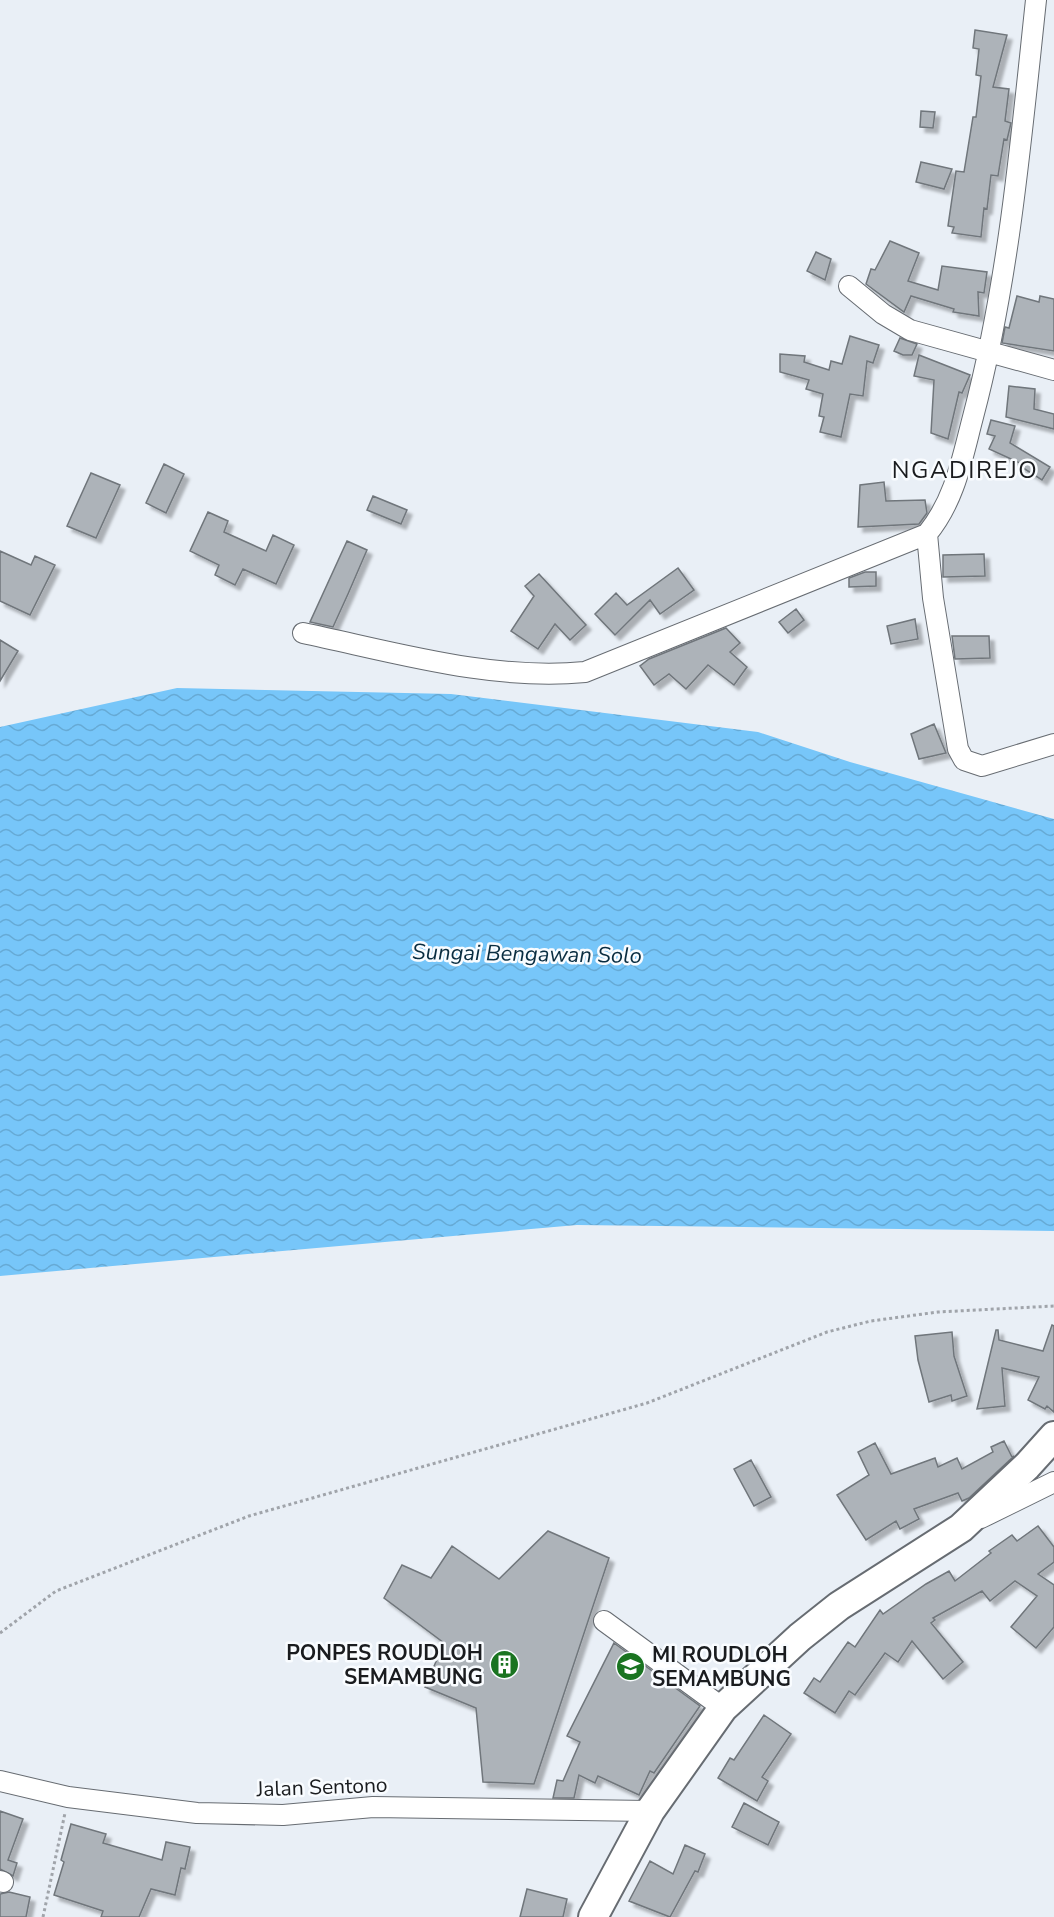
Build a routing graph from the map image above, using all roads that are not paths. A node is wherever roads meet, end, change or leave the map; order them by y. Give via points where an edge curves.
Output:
1 (1036, 0) edge
2 (849, 286) dead end
3 (990, 354) junction
4 (1054, 370) edge
5 (927, 534) junction
6 (303, 633) dead end
7 (1054, 744) edge
8 (1054, 1436) edge
9 (1054, 1482) edge
10 (961, 1528) junction
11 (604, 1621) dead end
12 (723, 1708) junction
13 (0, 1781) edge
14 (650, 1811) junction
15 (593, 1917) edge

1 - 3 street via 1011,218
2 - 3 street via 910,330
3 - 4 street
3 - 5 street via 956,482 940,519
5 - 6 street via 585,672 558,675 463,666
5 - 7 street via 957,750 964,760 982,766
8 - 10 street
9 - 10 street
10 - 12 street via 839,1606
11 - 12 street
12 - 14 street
13 - 14 street, Jalan Sentono via 68,1797 197,1813 283,1815 373,1807
14 - 15 street

